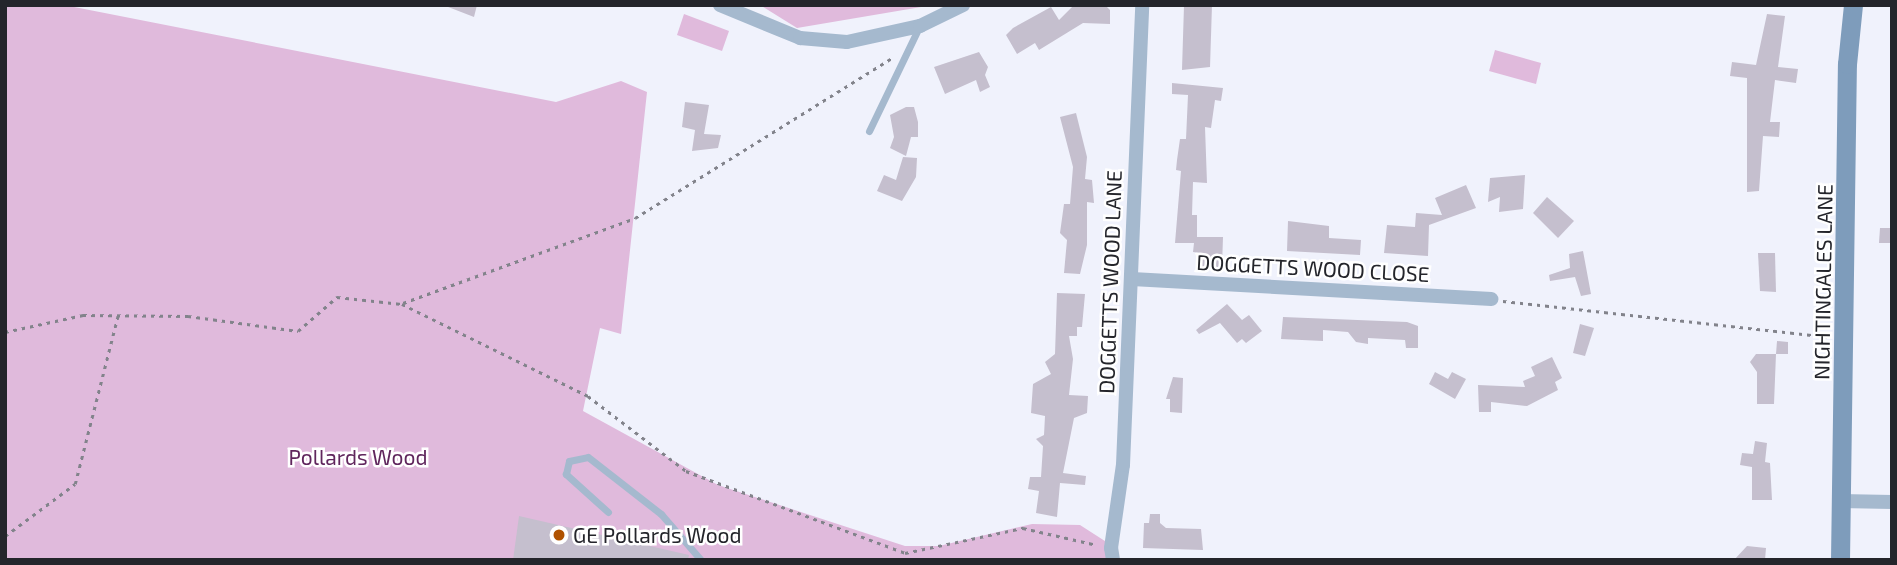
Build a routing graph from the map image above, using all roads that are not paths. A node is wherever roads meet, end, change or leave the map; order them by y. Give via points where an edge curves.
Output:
1 (720, 5) edge
2 (963, 5) edge
3 (1142, 5) edge
4 (1853, 5) edge
5 (920, 26) junction
6 (869, 131) dead end
7 (1132, 279) junction
8 (1491, 299) road end
9 (1840, 501) junction
10 (1892, 502) edge
11 (608, 512) dead end
12 (1112, 554) edge
13 (701, 560) edge
14 (1840, 560) edge

1 - 5 street via 800,38 847,42
2 - 5 street
3 - 7 street, DOGGETTS WOOD LANE
4 - 9 main road, NIGHTINGALES LANE via 1847,64
5 - 6 lane
7 - 8 street, DOGGETTS WOOD CLOSE
7 - 12 street, DOGGETTS WOOD LANE via 1123,465
9 - 10 street
9 - 14 main road, NIGHTINGALES LANE
11 - 13 lane via 566,474 569,461 588,457 661,514

